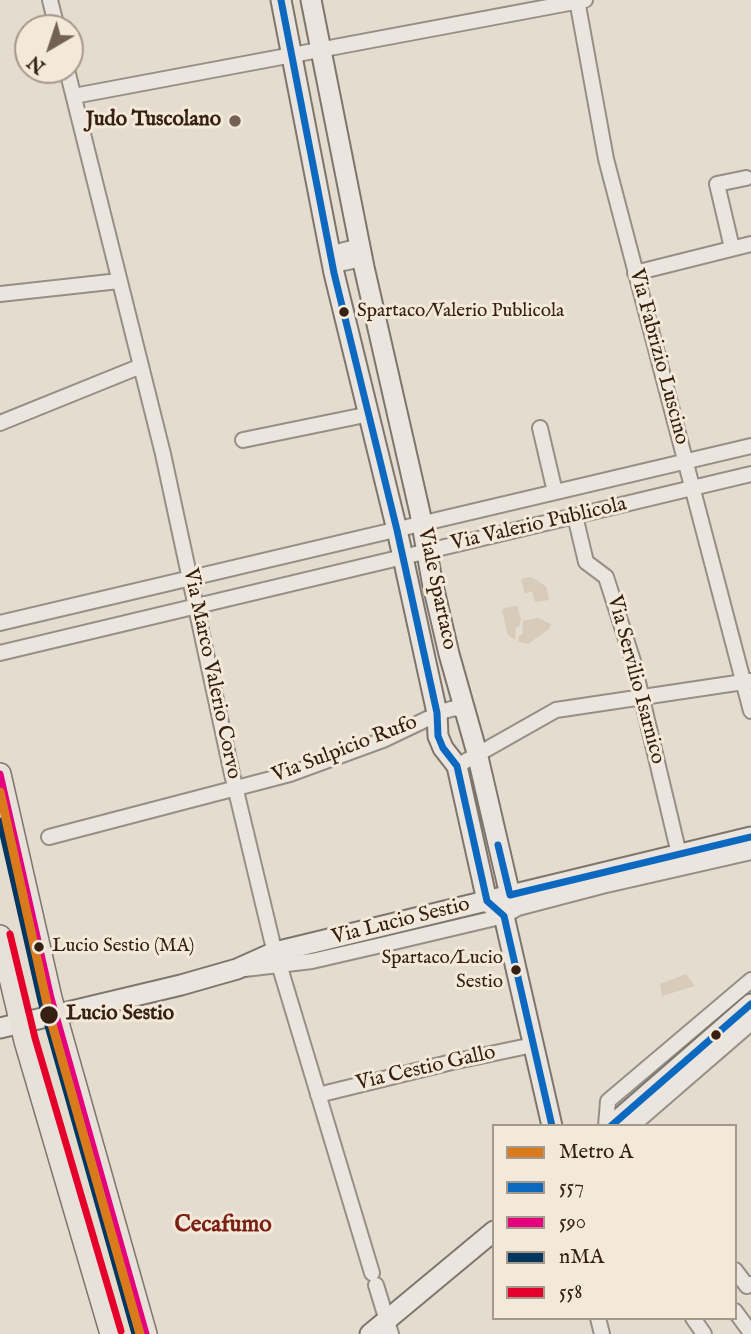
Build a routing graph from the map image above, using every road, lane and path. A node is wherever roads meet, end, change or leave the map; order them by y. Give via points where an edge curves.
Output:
1 (281, 0) edge
2 (311, 0) edge
3 (580, 1) edge
4 (321, 49) junction
5 (292, 55) junction
6 (71, 84) edge
7 (74, 96) junction
8 (746, 178) dead end
9 (751, 244) edge
10 (732, 248) junction
11 (361, 253) junction
12 (333, 259) junction
13 (635, 272) junction
14 (119, 281) junction
15 (0, 294) edge
16 (141, 366) junction
17 (370, 414) junction
18 (0, 423) edge
19 (540, 428) dead end
20 (243, 440) dead end
21 (751, 446) edge
22 (687, 461) junction
23 (751, 474) edge
24 (694, 489) junction
25 (555, 492) junction
26 (575, 516) junction
27 (422, 524) junction
28 (397, 530) junction
29 (427, 551) junction
30 (403, 556) junction
31 (190, 577) junction
32 (196, 606) junction
33 (0, 623) edge
34 (0, 653) edge
35 (747, 682) edge
36 (642, 697) junction
37 (751, 711) edge
38 (466, 712) junction
39 (437, 713) junction
40 (477, 753) junction
41 (457, 766) junction
42 (0, 774) edge
43 (236, 788) junction
44 (49, 837) dead end
45 (751, 837) edge
46 (751, 852) edge
47 (679, 854) junction
48 (526, 896) junction
49 (487, 901) junction
50 (503, 916) junction
51 (0, 936) edge
52 (304, 954) junction
53 (277, 959) junction
54 (751, 981) edge
55 (747, 1013) edge
56 (55, 1014) junction
57 (10, 1026) edge
58 (533, 1045) junction
59 (686, 1060) junction
60 (706, 1062) junction
61 (318, 1095) junction
62 (552, 1124) edge
63 (608, 1124) edge
64 (610, 1124) edge
65 (634, 1124) edge
66 (492, 1233) edge
67 (737, 1273) edge
68 (751, 1284) edge
69 (737, 1314) edge
70 (389, 1327) edge
71 (751, 1333) edge
72 (111, 1334) edge
73 (146, 1334) edge
74 (370, 1334) edge

1 - 5 street, Viale Spartaco
2 - 4 street, Viale Spartaco
3 - 4 street
3 - 13 street, Via Fabrizio Luscino via 606,159
4 - 5 street
4 - 11 street, Viale Spartaco
5 - 7 street
5 - 12 street, Viale Spartaco
6 - 7 street, Via Marco Valerio Corvo
7 - 14 street, Via Marco Valerio Corvo
8 - 10 street via 717,184
9 - 10 street
10 - 13 street
11 - 12 street
11 - 27 street, Viale Spartaco
12 - 17 street, Viale Spartaco
13 - 22 street, Via Fabrizio Luscino
14 - 15 street
14 - 16 street, Via Marco Valerio Corvo
16 - 18 street
16 - 31 street, Via Marco Valerio Corvo
17 - 20 street
17 - 28 street, Viale Spartaco
19 - 25 street
21 - 22 street, Via Valerio Publicola
22 - 24 street, Via Fabrizio Luscino
22 - 25 street, Via Valerio Publicola
23 - 24 street, Via Valerio Publicola
24 - 26 street, Via Valerio Publicola
24 - 35 street, Via Fabrizio Luscino
25 - 27 street, Via Valerio Publicola
26 - 29 street, Via Valerio Publicola
26 - 36 street, Via Servilio Isarnico via 586,562 606,577
27 - 28 street, Via Valerio Publicola
27 - 29 street, Viale Spartaco
28 - 30 street, Viale Spartaco
28 - 31 street, Via Valerio Publicola
29 - 30 street, Via Valerio Publicola
29 - 38 street, Viale Spartaco
30 - 32 street, Via Valerio Publicola
30 - 39 street, Viale Spartaco
31 - 32 street, Via Marco Valerio Corvo
31 - 33 street, Via Valerio Publicola
32 - 34 street, Via Valerio Publicola
32 - 43 street, Via Marco Valerio Corvo
35 - 36 street
35 - 37 street, Via Fabrizio Luscino
36 - 40 street via 556,710
36 - 47 street, Via Servilio Isarnico
38 - 39 street via 452,708
38 - 40 street, Viale Spartaco
39 - 41 street, Viale Spartaco via 438,737
39 - 43 street, Via Sulpicio Rufo via 321,764
40 - 41 street
40 - 48 street, Viale Spartaco
41 - 49 street, Viale Spartaco
42 - 56 main road
43 - 44 street, Via Sulpicio Rufo
43 - 53 street, Via Marco Valerio Corvo
45 - 47 street, Via Lucio Sestio
46 - 48 street, Via Lucio Sestio
47 - 48 street, Via Lucio Sestio
48 - 49 street, Via Lucio Sestio
48 - 50 street
48 - 50 street, Via Lucio Sestio via 518,908
49 - 50 street
49 - 52 street, Via Lucio Sestio
50 - 52 street, Via Lucio Sestio
50 - 58 street
51 - 57 main road
52 - 53 street, Via Lucio Sestio
53 - 56 street, Via Lucio Sestio
53 - 61 street, Via Marco Valerio Corvo
54 - 63 street via 608,1101
55 - 59 street
55 - 60 street via 736,1036
56 - 57 street, Via Lucio Sestio
56 - 73 main road
57 - 72 main road
58 - 61 street, Via Cestio Gallo
58 - 62 street
59 - 60 street
59 - 64 street
60 - 65 street
61 - 70 street, Via Marco Valerio Corvo
66 - 70 street
67 - 68 street via 747,1286
69 - 71 street
70 - 74 street

